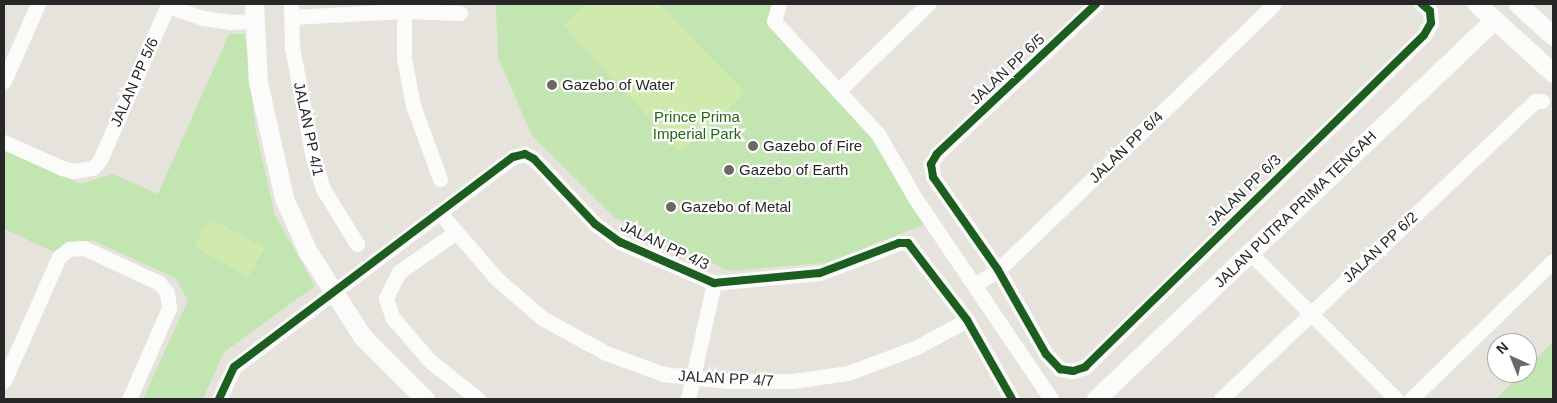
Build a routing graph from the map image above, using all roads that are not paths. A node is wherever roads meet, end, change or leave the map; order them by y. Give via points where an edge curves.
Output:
1 (38, 4) edge
2 (779, 4) edge
3 (928, 4) edge
4 (1096, 4) edge
5 (1274, 4) edge
6 (1422, 4) edge
7 (1477, 4) edge
8 (1518, 4) edge
9 (168, 5) edge
10 (404, 8) edge
11 (291, 10) edge
12 (253, 12) edge
13 (460, 13) dead end
14 (1494, 20) junction
15 (1553, 36) edge
16 (1553, 73) edge
17 (4, 81) edge
18 (839, 90) junction
19 (1542, 101) dead end
20 (4, 142) edge
21 (440, 179) dead end
22 (440, 213) junction
23 (456, 232) junction
24 (357, 244) dead end
25 (1249, 252) junction
26 (1553, 262) edge
27 (998, 270) junction
28 (714, 282) junction
29 (974, 285) junction
30 (332, 290) junction
31 (1310, 312) junction
32 (967, 320) junction
33 (693, 377) junction
34 (4, 381) edge
35 (129, 399) edge
36 (219, 399) edge
37 (425, 399) edge
38 (478, 399) edge
39 (688, 399) edge
40 (1012, 399) edge
41 (1052, 399) edge
42 (1096, 399) edge
43 (1221, 399) edge
44 (1396, 399) edge
45 (1411, 399) edge

1 - 17 street
2 - 18 street via 774,22
3 - 18 street
4 - 27 street, JALAN PP 6/5 via 937,154 931,164 933,177
5 - 27 street, JALAN PP 6/4
6 - 27 street, JALAN PP 6/3 via 1430,11 1430,23 1424,35 1085,367 1073,371 1060,369 1051,359
7 - 14 street
8 - 15 street
9 - 12 street via 203,18 230,22
9 - 20 street, JALAN PP 5/6 via 100,160 93,168 73,171
10 - 11 street
10 - 13 street
10 - 21 street via 404,58 412,105
11 - 24 street, JALAN PP 4/1 via 292,47 313,158 322,189
12 - 30 street via 258,82 284,198 308,250
14 - 16 street
14 - 25 street, JALAN PUTRA PRIMA TENGAH
18 - 29 street via 878,134 915,198
19 - 31 street, JALAN PP 6/2 via 1535,101
22 - 23 street, JALAN PP 4/7
22 - 28 street, JALAN PP 4/3 via 513,157 525,154 534,159 595,224 620,242
22 - 30 street
23 - 33 street, JALAN PP 4/7 via 497,280 542,318 606,353 662,374
23 - 38 street via 399,272 386,298 392,317 430,361
25 - 31 street
25 - 42 street, JALAN PUTRA PRIMA TENGAH
26 - 45 street
27 - 29 street, JALAN PP 6/4
28 - 32 street, JALAN PP 4/3 via 820,272 899,243 908,243
28 - 33 street
29 - 41 street
30 - 36 street via 234,366
30 - 37 street via 362,336
31 - 43 street, JALAN PP 6/2
31 - 44 street
32 - 33 street, JALAN PP 4/7 via 916,348 848,373 793,381
32 - 40 street
33 - 39 street
34 - 35 street via 59,258 69,249 84,248 159,283 167,293 169,308

